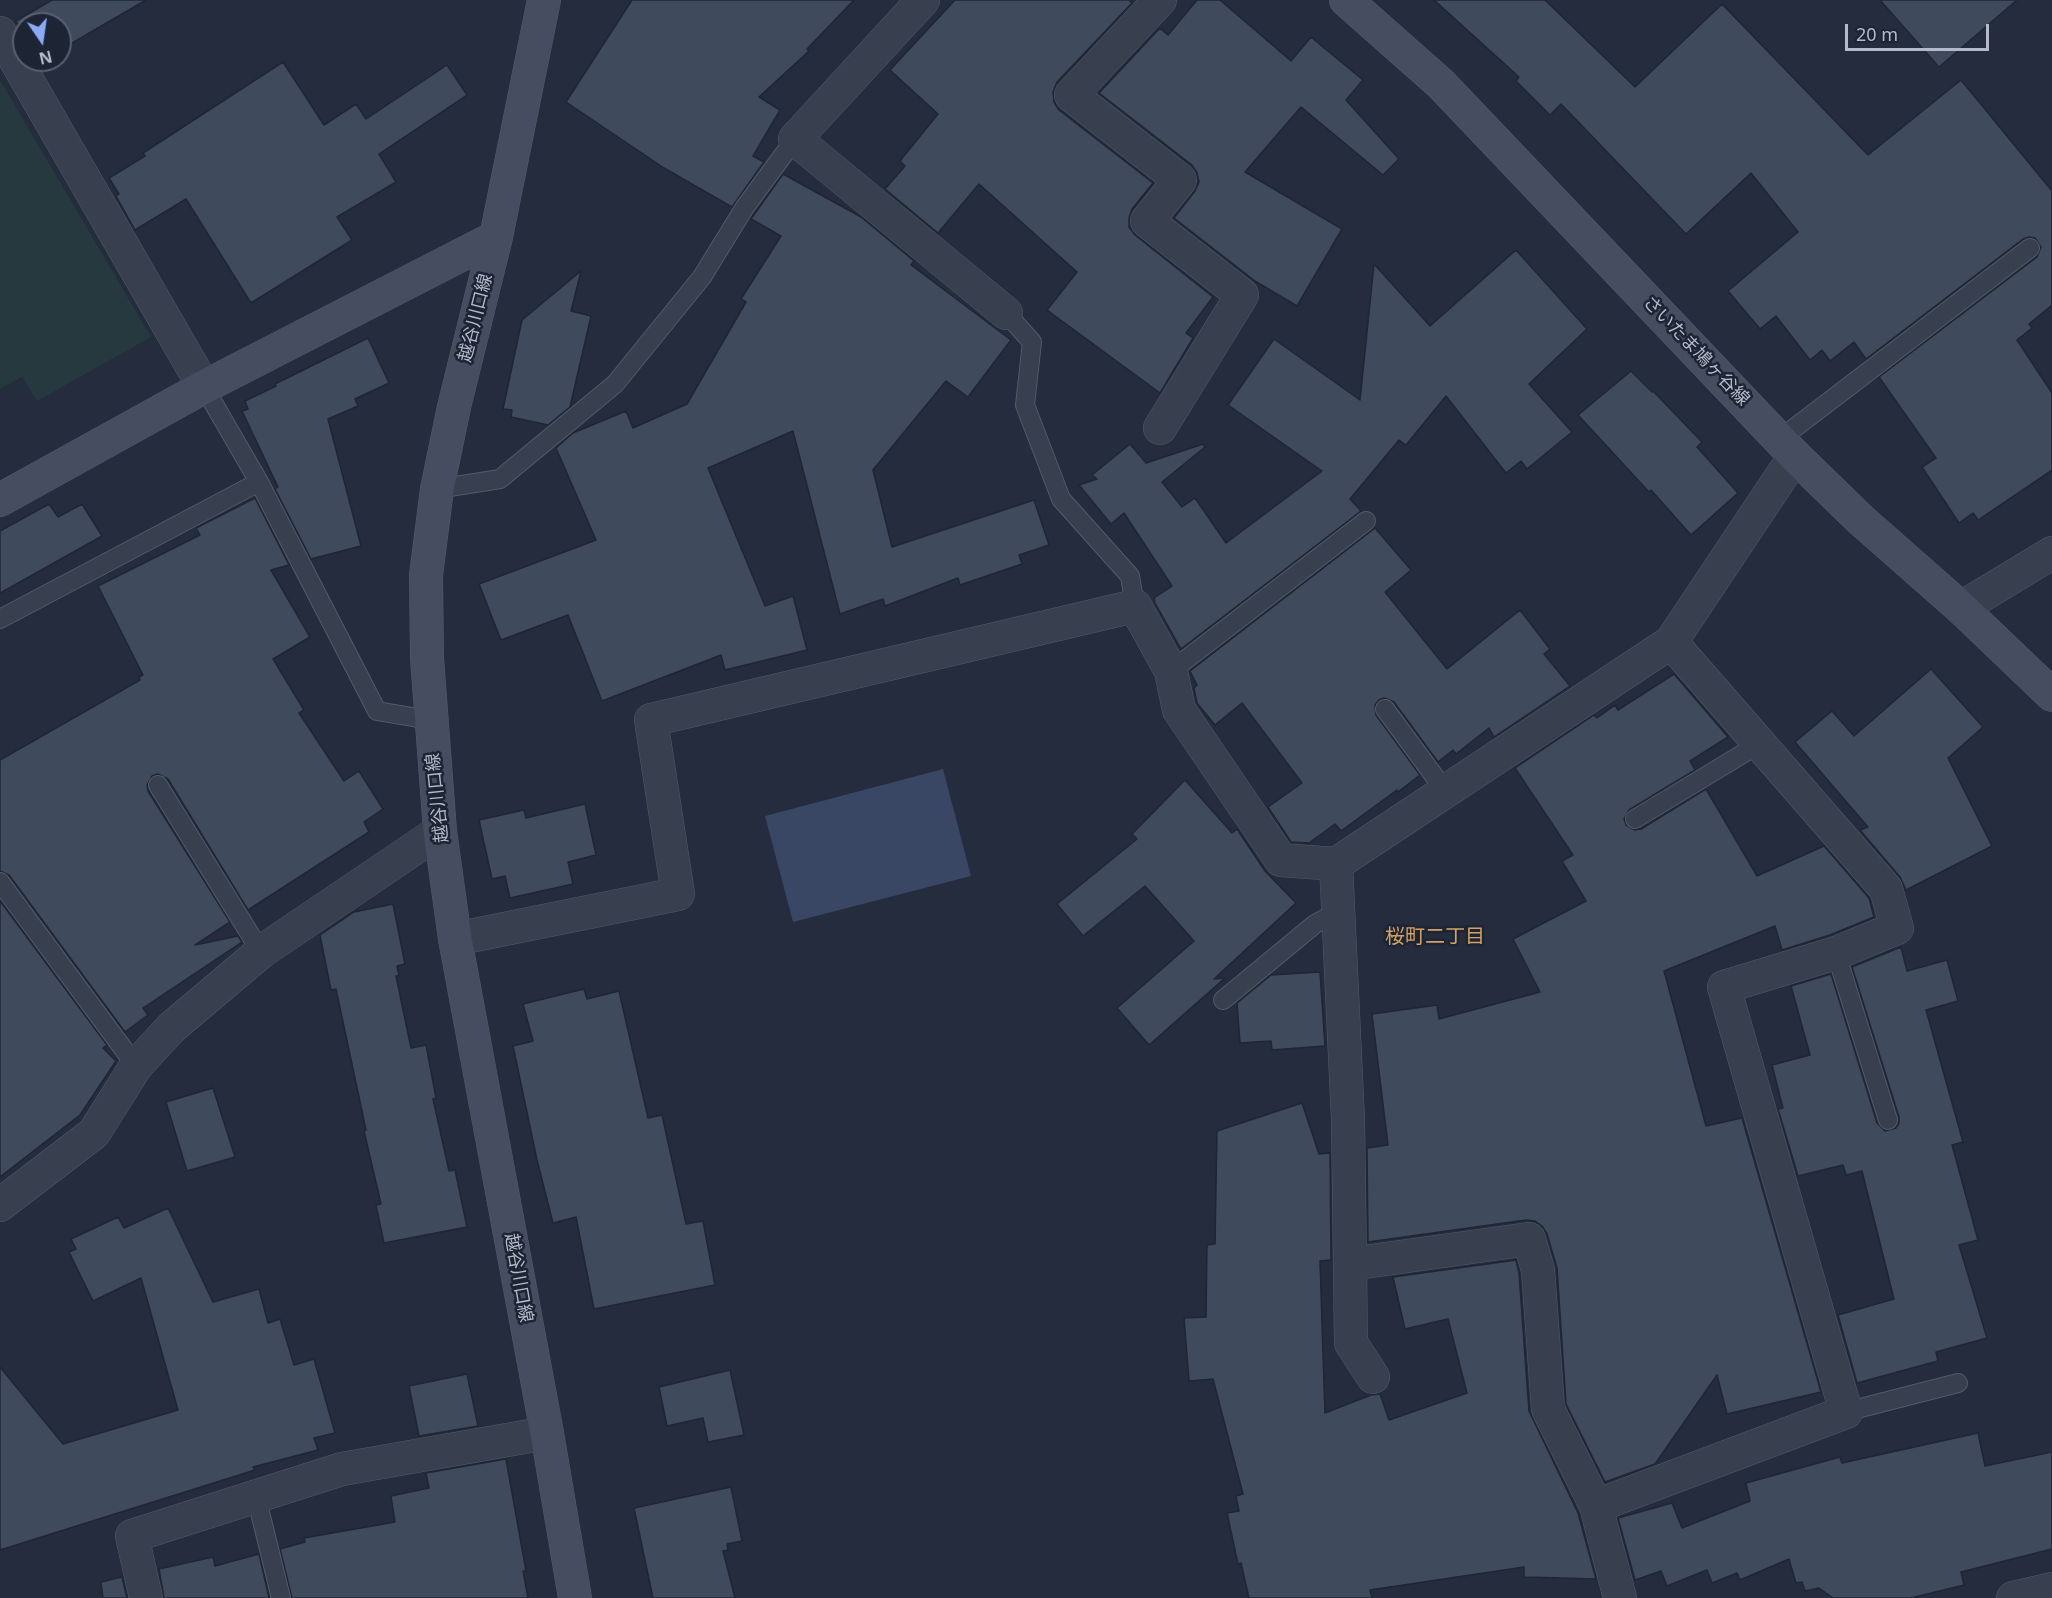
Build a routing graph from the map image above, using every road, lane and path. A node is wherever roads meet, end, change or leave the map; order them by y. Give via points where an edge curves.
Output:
1 (544, 0) edge
2 (923, 0) edge
3 (1160, 0) edge
4 (1346, 0) edge
5 (0, 33) edge
6 (795, 139) junction
7 (496, 237) junction
8 (2030, 248) dead end
9 (1006, 313) joint
10 (204, 387) junction
11 (1160, 428) dead end
12 (1787, 447) junction
13 (259, 482) junction
14 (437, 489) junction
15 (0, 500) edge
16 (1366, 521) dead end
17 (2052, 553) edge
18 (1135, 606) junction
19 (1961, 608) junction
20 (0, 619) edge
21 (1671, 642) junction
22 (1171, 671) junction
23 (2052, 695) edge
24 (1385, 709) dead end
25 (430, 720) junction
26 (1760, 744) junction
27 (158, 785) dead end
28 (1446, 792) junction
29 (1635, 819) dead end
30 (440, 831) junction
31 (1336, 864) junction
32 (0, 882) edge
33 (1337, 912) junction
34 (455, 939) junction
35 (261, 952) junction
36 (1836, 953) junction
37 (1223, 1000) dead end
38 (136, 1066) junction
39 (1888, 1120) dead end
40 (0, 1205) edge
41 (1350, 1263) junction
42 (1373, 1377) dead end
43 (1958, 1383) dead end
44 (1845, 1412) junction
45 (547, 1433) junction
46 (256, 1496) junction
47 (1596, 1506) junction
48 (2052, 1589) edge
49 (146, 1598) edge
50 (281, 1598) edge
51 (575, 1598) edge
52 (1620, 1598) edge
53 (2013, 1598) edge

1 - 7 main road, 越谷川口線
2 - 6 street
3 - 11 street via 1071,95 1180,180 1147,221 1242,295
4 - 12 main road, さいたま鳩ヶ谷線 via 1441,84
5 - 10 street
6 - 9 street
6 - 14 lane via 745,207 702,277 615,384 500,479
7 - 10 main road
7 - 14 main road, 越谷川口線
8 - 12 lane
9 - 18 lane via 1032,342 1025,405 1062,499 1130,576
10 - 13 lane
10 - 15 main road
12 - 19 main road, さいたま鳩ヶ谷線 via 1861,520
12 - 21 street
13 - 20 lane
13 - 25 lane via 377,711
14 - 25 main road, 越谷川口線 via 426,575
16 - 22 lane
17 - 19 street
18 - 22 street
18 - 34 street via 651,720 678,894
19 - 23 main road, さいたま鳩ヶ谷線
21 - 26 street
21 - 28 street
22 - 31 street via 1179,711 1281,860
24 - 28 lane
25 - 30 main road, 越谷川口線
26 - 29 lane
26 - 36 street via 1886,889 1897,928
27 - 35 lane
28 - 31 street
30 - 34 main road, 越谷川口線
30 - 35 street
31 - 33 street
32 - 38 lane
33 - 37 lane via 1315,924
33 - 41 street via 1348,1120
34 - 45 main road, 越谷川口線
35 - 38 street via 171,1028
36 - 39 lane
36 - 44 street via 1724,987
38 - 40 street via 94,1133
41 - 42 street via 1351,1343
41 - 47 street via 1529,1239 1538,1270 1548,1409
43 - 44 lane
44 - 47 street
45 - 46 street via 342,1469
45 - 51 main road, 越谷川口線
46 - 49 street via 132,1536
46 - 50 lane
47 - 52 street
48 - 53 street

